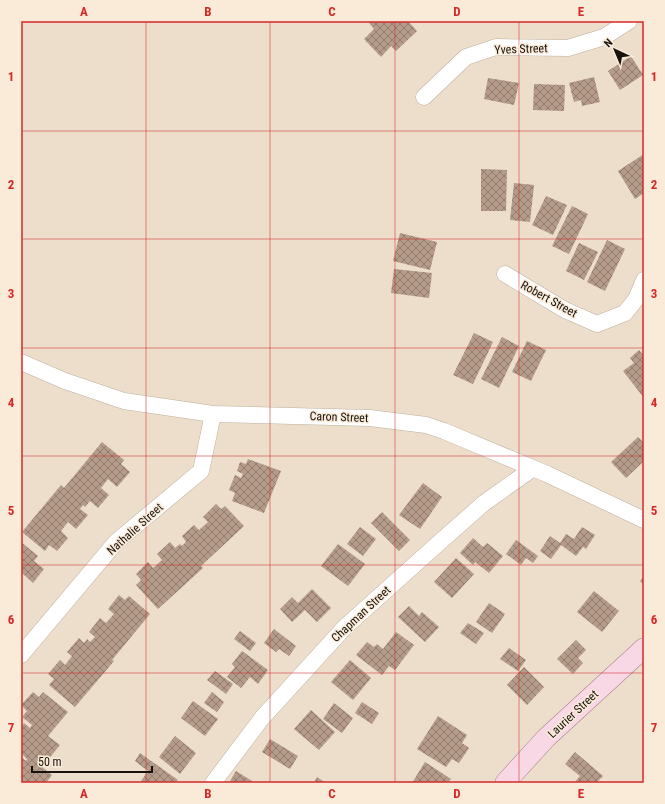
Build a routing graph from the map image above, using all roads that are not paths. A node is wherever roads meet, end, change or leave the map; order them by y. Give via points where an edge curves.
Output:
1 (629, 21) edge
2 (424, 97) dead end
3 (505, 274) dead end
4 (644, 280) edge
5 (21, 362) edge
6 (213, 414) junction
7 (532, 469) junction
8 (644, 520) edge
9 (644, 648) edge
10 (21, 655) edge
11 (213, 783) edge
12 (505, 783) edge

1 - 2 street, Yves Street via 604,37 568,48 496,47 466,57
3 - 4 street, Robert Street via 564,310 597,324 625,313 636,299
5 - 6 street, Caron Street via 124,401
6 - 7 street, Caron Street via 370,418 417,424 444,431
6 - 10 street, Nathalie Street via 201,471 116,542
7 - 8 street, Caron Street
7 - 11 street, Chapman Street via 484,503 345,627 262,718
9 - 12 main road, Laurier Street via 546,738

